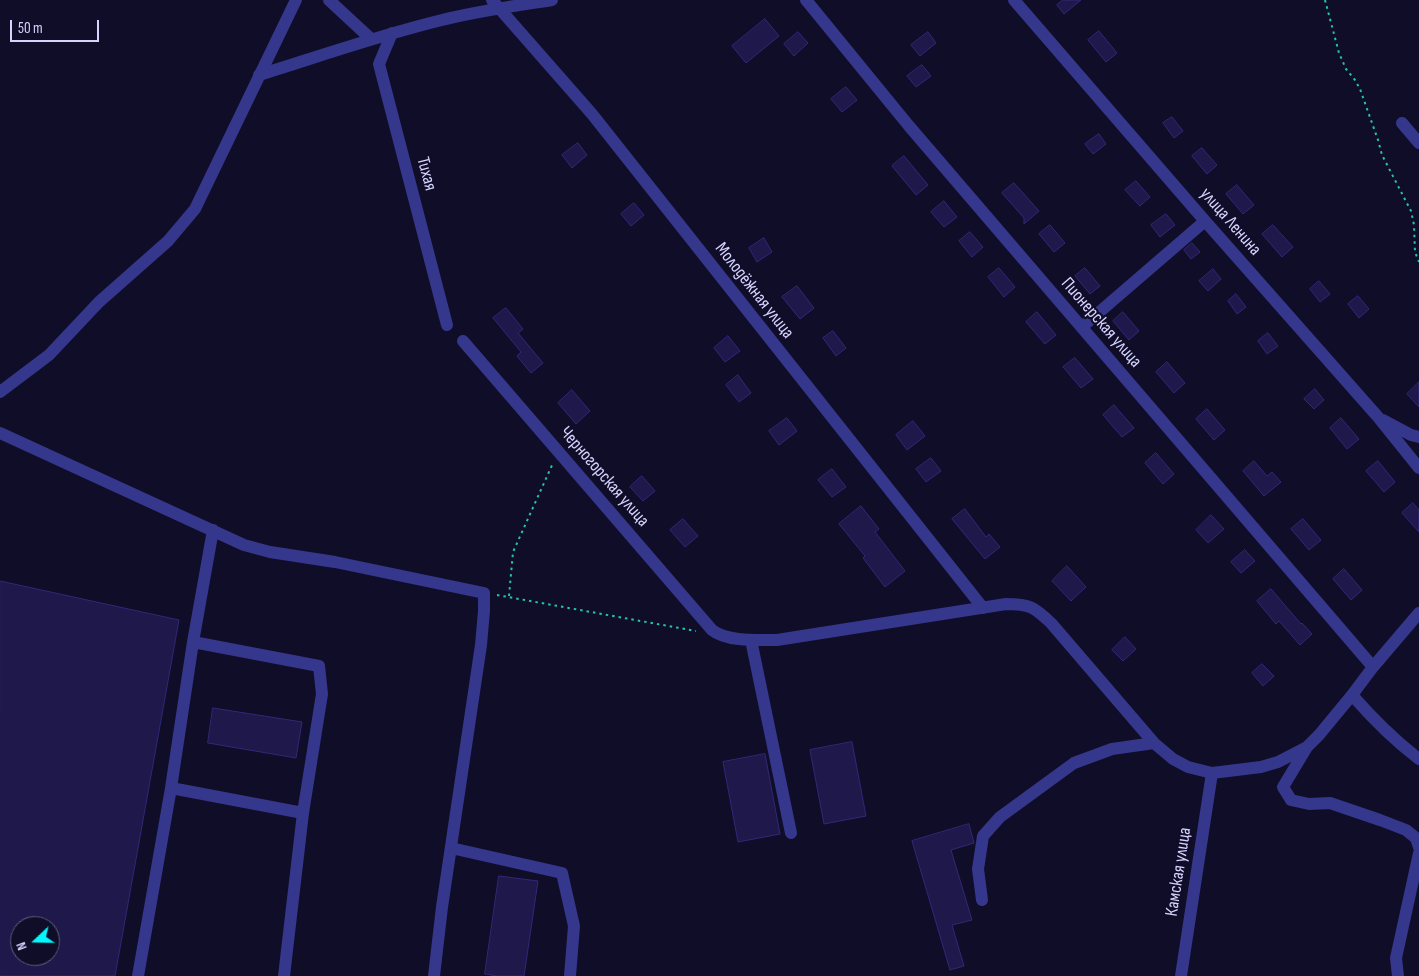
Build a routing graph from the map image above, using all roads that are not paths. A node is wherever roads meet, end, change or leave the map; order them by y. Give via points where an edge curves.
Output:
1 (296, 0) edge
2 (328, 0) edge
3 (552, 0) edge
4 (806, 0) edge
5 (1014, 0) edge
6 (496, 4) edge
7 (392, 33) junction
8 (371, 39) junction
9 (259, 75) junction
10 (1402, 123) dead end
11 (1419, 143) edge
12 (1205, 221) junction
13 (448, 325) dead end
14 (1082, 327) junction
15 (463, 341) dead end
16 (0, 392) edge
17 (1378, 417) junction
18 (0, 433) edge
19 (1419, 437) edge
20 (1419, 468) edge
21 (213, 530) junction
22 (983, 608) junction
23 (1419, 613) edge
24 (752, 640) junction
25 (193, 642) junction
26 (1373, 667) junction
27 (1352, 695) junction
28 (1154, 743) junction
29 (1307, 747) junction
30 (1419, 759) edge
31 (1212, 773) junction
32 (171, 788) junction
33 (303, 813) junction
34 (791, 832) dead end
35 (1419, 847) edge
36 (451, 848) junction
37 (1419, 853) edge
38 (982, 900) dead end
39 (138, 976) edge
40 (284, 976) edge
41 (434, 976) edge
42 (570, 976) edge
43 (1181, 976) edge
44 (1398, 976) edge

1 - 9 street
2 - 8 street
3 - 6 street
4 - 14 street, Пионерская улица via 909,126
5 - 12 street, улица Ленина
6 - 7 street
6 - 22 street, Молодёжная улица via 592,114
7 - 8 street
7 - 13 street, Тихая via 379,64
8 - 9 street
9 - 16 street via 195,209 185,222 49,354
10 - 11 street
12 - 14 street
12 - 17 street, улица Ленина
14 - 26 street, Пионерская улица
15 - 24 street, Черногорская улица via 712,630 718,635
17 - 19 street
17 - 20 street, улица Ленина
18 - 21 street
21 - 25 street
21 - 36 street via 244,545 270,552 484,593 481,645
22 - 24 street via 777,640
22 - 28 street via 1022,604 1036,609
23 - 26 street
24 - 34 street
25 - 32 street
25 - 33 street via 319,666 322,694
26 - 27 street
27 - 29 street
27 - 30 street via 1371,718
28 - 31 street via 1188,767
28 - 38 street via 1112,749 1074,763 1000,817 983,836 978,869
29 - 31 street via 1261,767
29 - 35 street via 1283,787 1291,800 1309,804 1330,803 1380,820 1406,830 1416,838
31 - 43 street, Камская улица
32 - 33 street
32 - 39 street
33 - 40 street
36 - 41 street
36 - 42 street via 562,873 574,926
37 - 44 street via 1396,958

